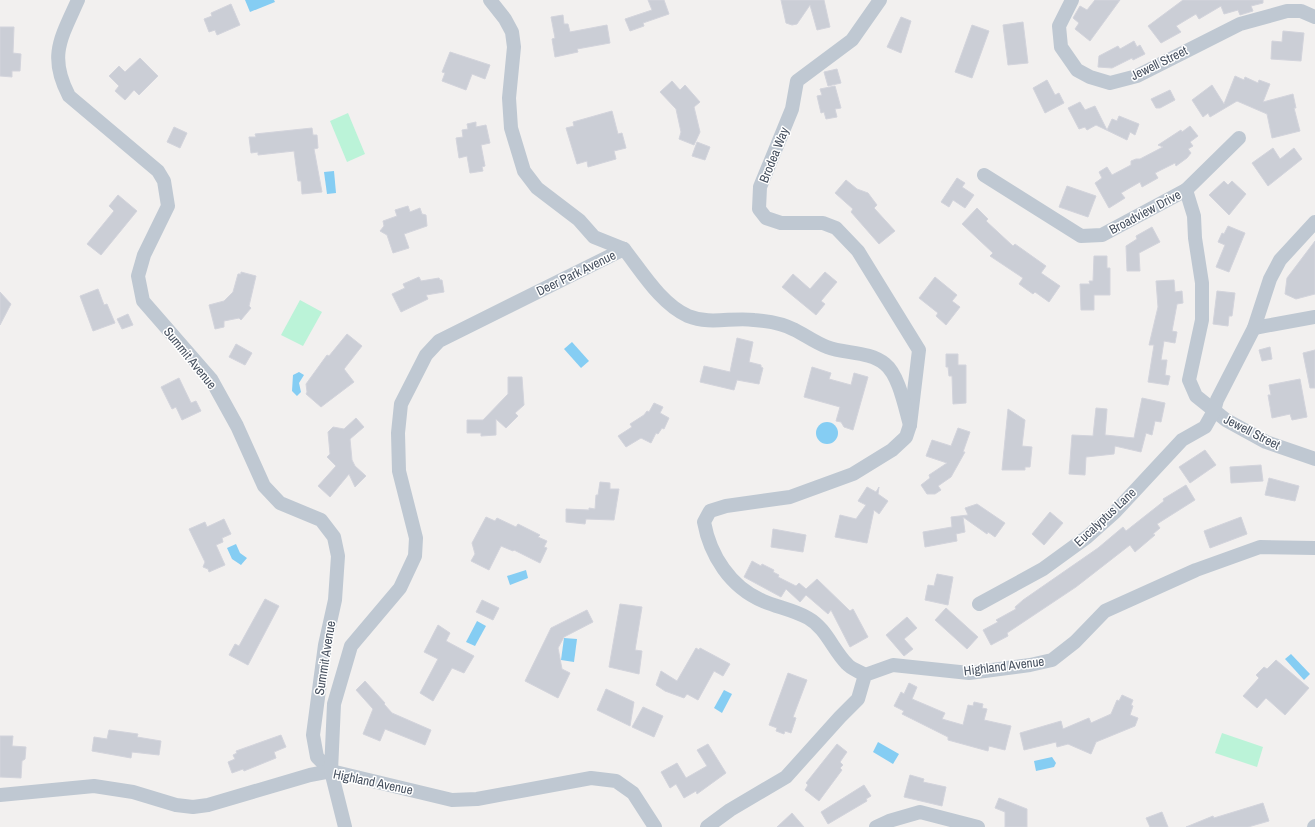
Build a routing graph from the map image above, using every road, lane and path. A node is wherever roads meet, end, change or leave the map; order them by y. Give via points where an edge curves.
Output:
1 (78, 0) edge
2 (490, 0) edge
3 (880, 0) edge
4 (1072, 0) edge
5 (1315, 17) edge
6 (1239, 138) dead end
7 (984, 175) dead end
8 (1186, 190) junction
9 (1315, 222) edge
10 (624, 249) junction
11 (1315, 317) edge
12 (1254, 328) junction
13 (1214, 411) junction
14 (910, 425) junction
15 (1315, 459) edge
16 (1315, 548) edge
17 (980, 604) dead end
18 (865, 674) junction
19 (331, 771) junction
20 (0, 795) edge
21 (345, 827) edge
22 (655, 827) edge
23 (706, 827) edge
24 (876, 827) edge
25 (978, 827) edge

1 - 19 street, Summit Avenue via 58,47 57,68 61,82 69,96 158,170 167,194 168,206 144,255 138,276 143,301 210,379 237,426 264,486 280,503 321,520 334,537 338,556 335,600 325,645 313,735 317,757
2 - 10 street via 512,32 514,47 509,98 511,128 524,171 537,188 579,220 594,237
3 - 14 street, Brodea Way via 852,40 797,80 792,109 760,187 759,209 766,218 781,222 823,223 836,228 858,251 919,350
4 - 5 street, Jewell Street via 1059,26 1061,47 1077,70 1110,83 1137,76 1240,24 1287,11 1301,11
6 - 8 street
7 - 8 street, Broadview Drive via 1081,236 1102,235
8 - 13 street, Broadview Drive via 1194,216 1202,283 1202,320 1189,380 1196,396
9 - 12 street, Jewell Street via 1280,260 1270,279
10 - 14 street, Deer Park Avenue via 659,293 676,309 689,316 711,322 749,319 772,321 827,347 872,357 885,364 894,376
10 - 19 street, Deer Park Avenue via 439,341 426,355 401,404 398,433 399,471 416,538 415,556 400,588 351,646 334,704
11 - 12 street
12 - 13 street, Jewell Street via 1217,400
13 - 15 street, Jewell Street via 1266,442
13 - 17 street, Eucalyptus Lane via 1205,427 1182,440 1088,537 1043,569
14 - 18 street via 906,437 892,450 853,474 790,497 710,510 704,522 707,536 724,569 737,587 761,600 808,618 823,630 848,666
16 - 18 street, Highland Avenue via 1260,547 1196,570 1105,611 1075,642 1052,660 969,673 892,665
18 - 23 street via 858,699 786,778
19 - 20 street, Highland Avenue via 310,774 208,805 193,807 176,805 133,792 94,786
19 - 21 street, Deer Park Avenue
19 - 22 street, Highland Avenue via 452,800 477,799 591,778 616,781 633,793
24 - 25 street via 920,812

